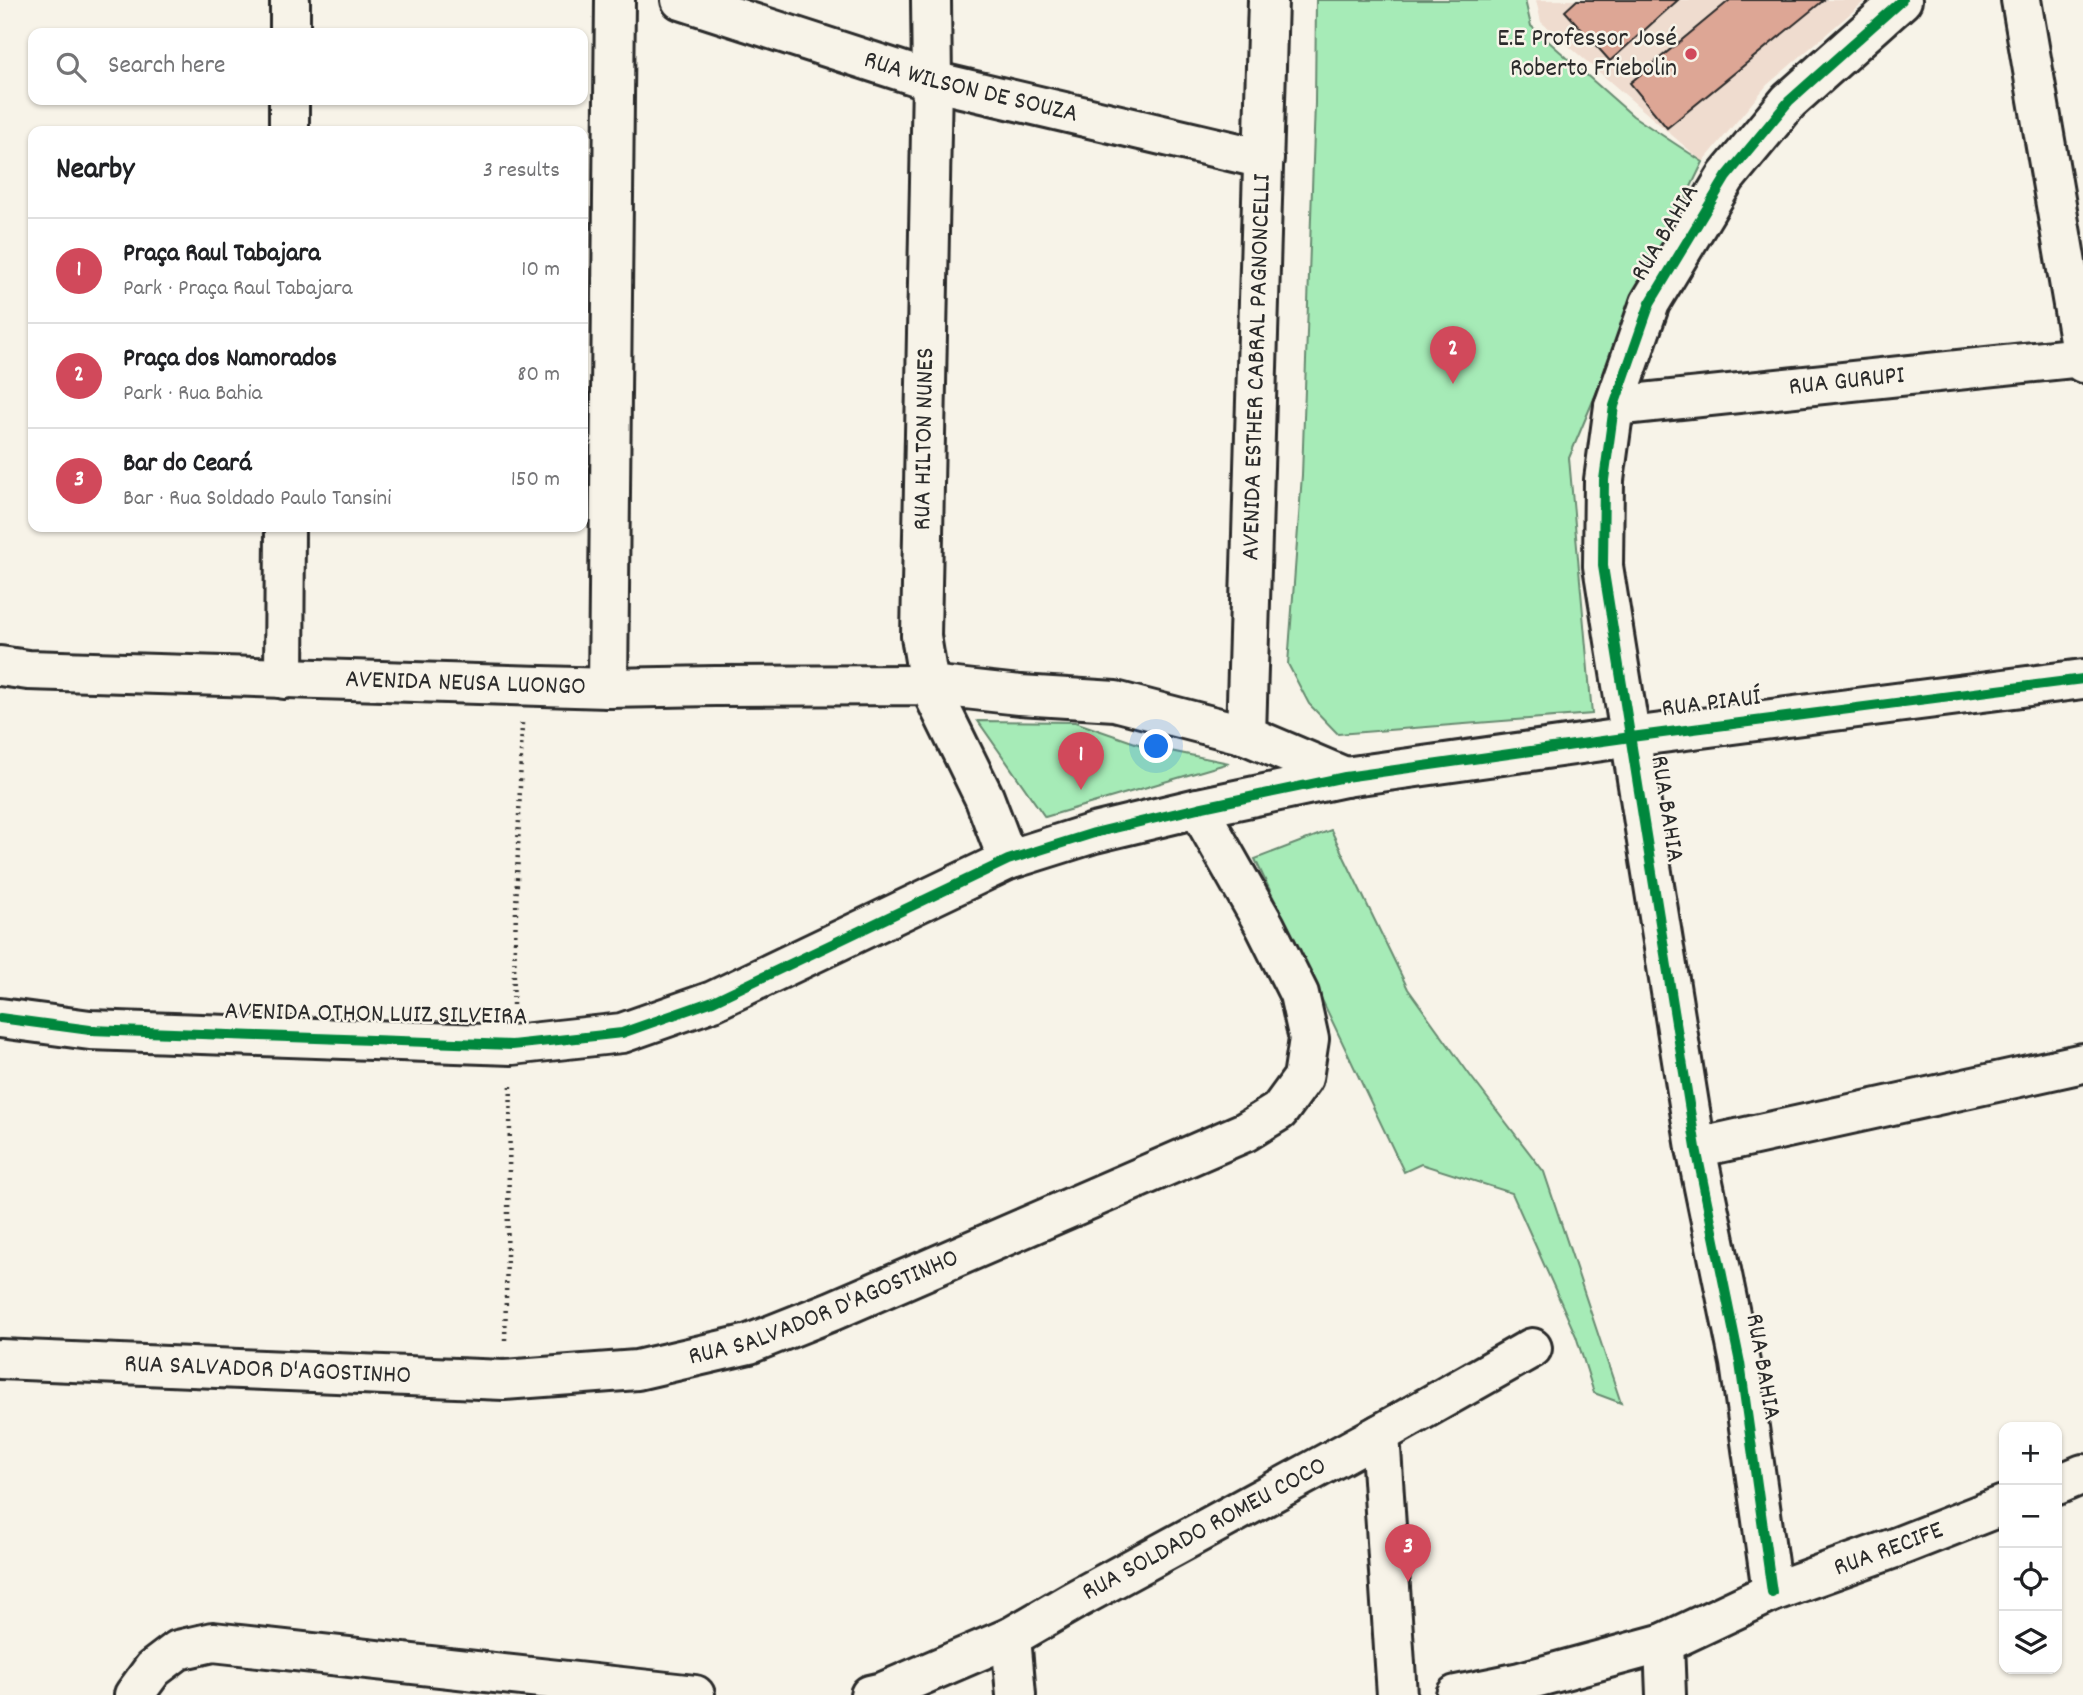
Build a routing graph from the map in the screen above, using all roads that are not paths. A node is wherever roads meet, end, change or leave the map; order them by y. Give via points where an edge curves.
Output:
1 (290, 0) edge
2 (615, 0) edge
3 (681, 0) edge
4 (931, 0) edge
5 (1268, 0) edge
6 (1902, 0) edge
7 (2021, 0) edge
8 (290, 28) edge
9 (932, 81) junction
10 (289, 105) edge
11 (289, 126) edge
12 (1264, 159) junction
13 (2082, 360) edge
14 (1614, 406) junction
15 (285, 532) edge
16 (0, 666) edge
17 (284, 679) junction
18 (2083, 679) edge
19 (929, 685) junction
20 (608, 688) junction
21 (1246, 735) junction
22 (1632, 737) junction
23 (1345, 777) junction
24 (1198, 808) junction
25 (1008, 860) junction
26 (0, 1018) edge
27 (2083, 1063) edge
28 (1696, 1148) junction
29 (1532, 1348) dead end
30 (0, 1359) edge
31 (1380, 1434) junction
32 (2083, 1474) edge
33 (2062, 1483) edge
34 (1999, 1507) edge
35 (1772, 1592) junction
36 (1011, 1637) junction
37 (1664, 1643) junction
38 (134, 1695) edge
39 (695, 1695) edge
40 (870, 1695) edge
41 (1016, 1695) edge
42 (1397, 1695) edge
43 (1457, 1695) edge
44 (1666, 1695) edge

1 - 8 street
2 - 20 street
3 - 9 street, RUA WILSON DE SOUZA
4 - 9 street, RUA HILTON NUNES
5 - 12 street, AVENIDA ESTHER CABRAL PAGNONCELLI
6 - 14 street, RUA BAHIA via 1789,101 1726,177 1650,303
7 - 13 street
9 - 12 street, RUA WILSON DE SOUZA
9 - 19 street, RUA HILTON NUNES via 921,636
10 - 11 street
12 - 21 street, AVENIDA ESTHER CABRAL PAGNONCELLI
13 - 14 street, RUA GURUPI
14 - 22 street, RUA BAHIA via 1604,481 1603,565
15 - 17 street
16 - 17 street, AVENIDA NEUSA LUONGO
17 - 20 street, AVENIDA NEUSA LUONGO
18 - 22 street, RUA PIAUÍ
19 - 20 street, AVENIDA NEUSA LUONGO
19 - 21 street, AVENIDA NEUSA LUONGO via 1115,701
19 - 25 street, RUA HILTON NUNES via 984,797
21 - 23 street, AVENIDA NEUSA LUONGO
22 - 23 street, RUA PIAUÍ
22 - 28 street, RUA BAHIA
23 - 24 street, RUA PIAUÍ
24 - 25 street, AVENIDA OTHON LUIZ SILVEIRA
24 - 30 street, RUA SALVADOR D'AGOSTINHO via 1299,994 1309,1038 1303,1078 1279,1111 1245,1132 749,1344 637,1370 504,1380
25 - 26 street, AVENIDA OTHON LUIZ SILVEIRA via 713,1000 622,1033 512,1045 90,1030
27 - 28 street
28 - 35 street, RUA BAHIA via 1740,1363
29 - 31 street, RUA SOLDADO ROMEU COCO
31 - 36 street, RUA SOLDADO ROMEU COCO
31 - 42 street
32 - 33 street
34 - 35 street, RUA RECIFE
35 - 37 street, RUA RECIFE
36 - 40 street, RUA SOLDADO ROMEU COCO
36 - 41 street
37 - 43 street, RUA RECIFE
37 - 44 street
38 - 39 street via 153,1670 178,1650 213,1642

